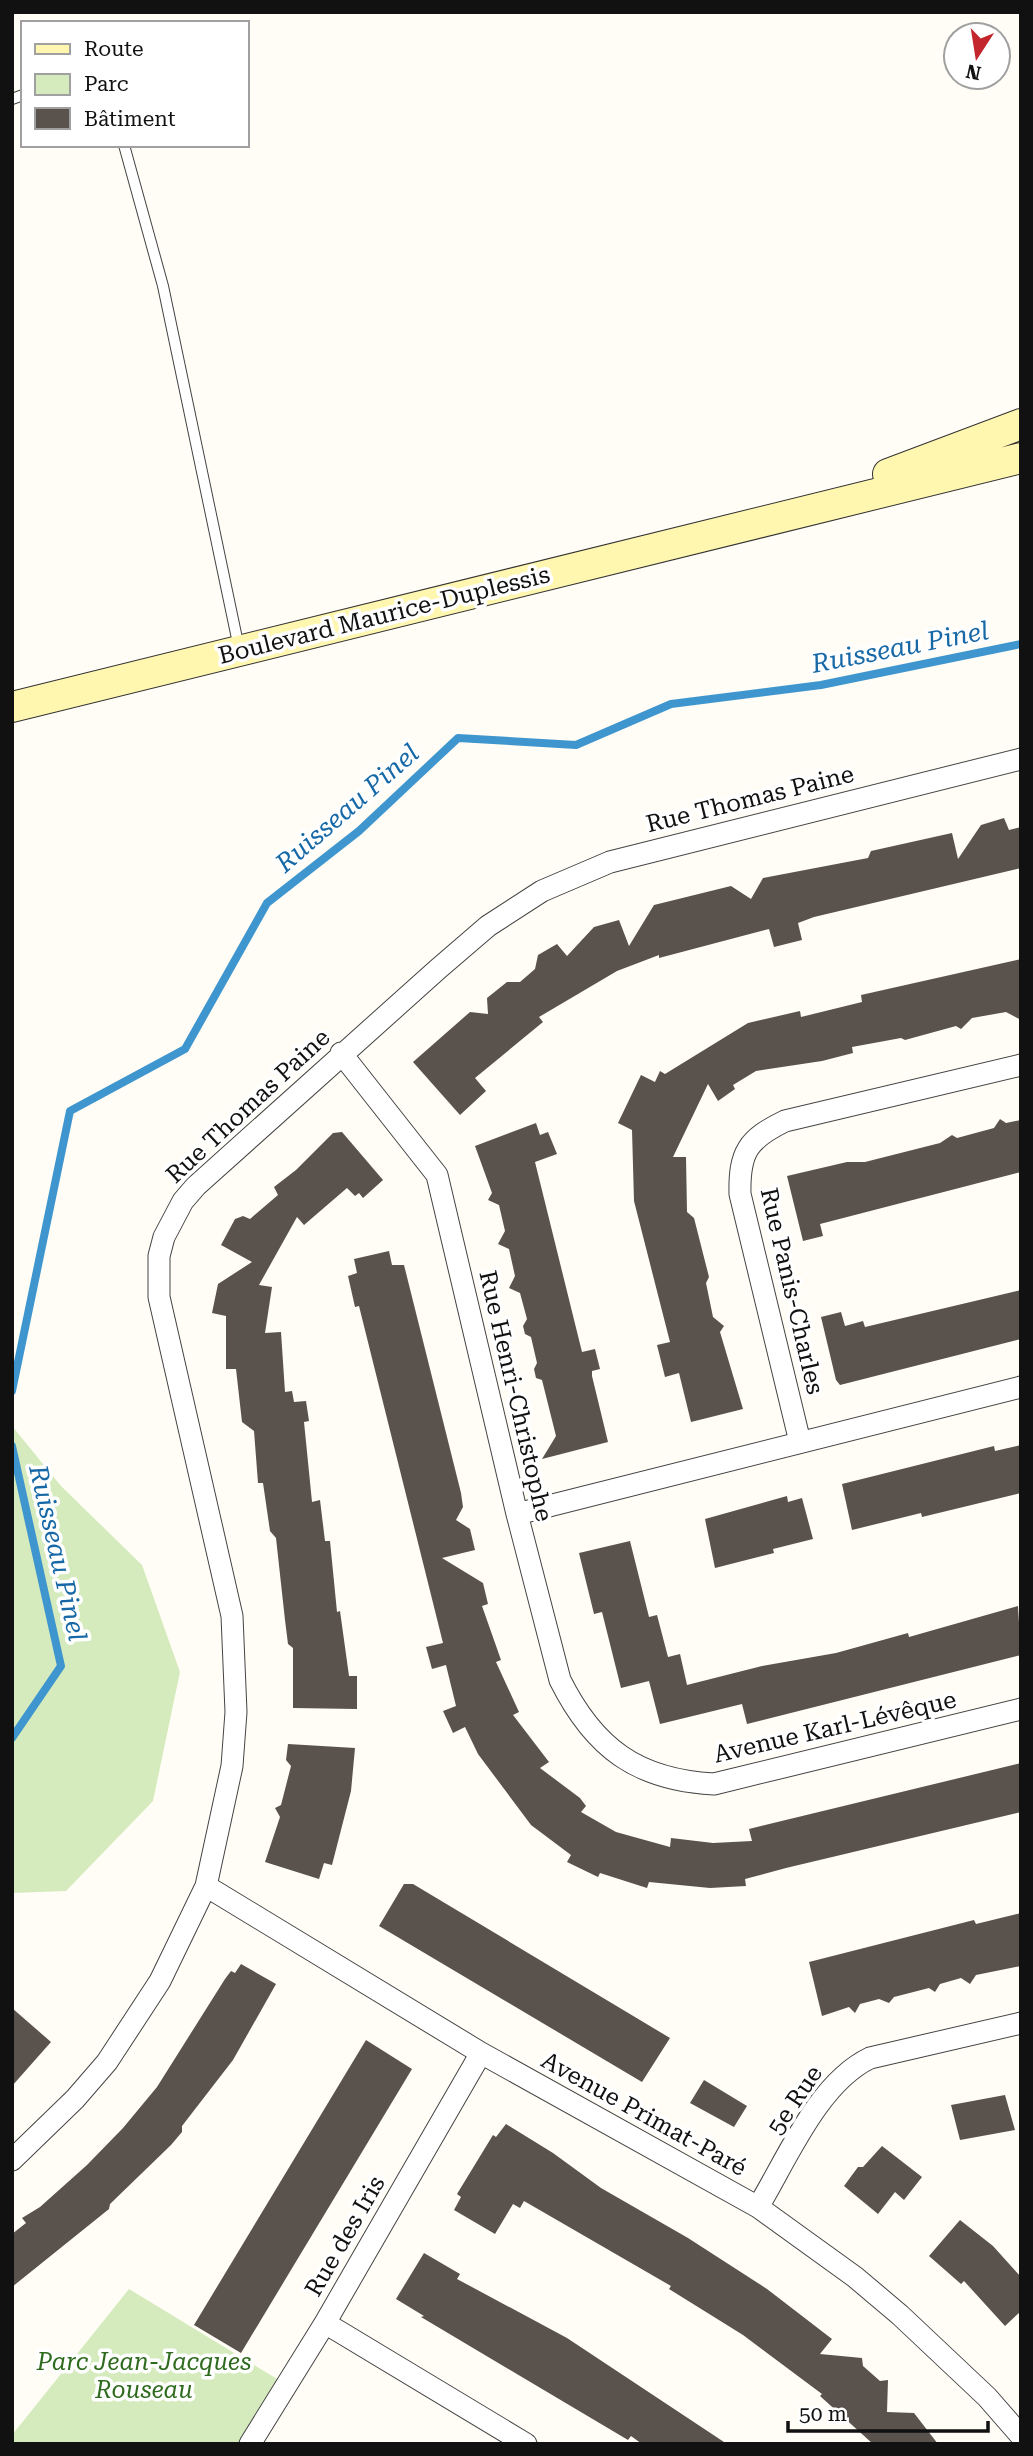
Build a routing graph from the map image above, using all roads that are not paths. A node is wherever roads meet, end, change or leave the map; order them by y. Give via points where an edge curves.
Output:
1 (125, 147) edge
2 (1021, 425) edge
3 (1021, 458) edge
4 (757, 523) junction
5 (239, 651) junction
6 (12, 707) edge
7 (1021, 759) edge
8 (341, 1053) junction
9 (1021, 1066) edge
10 (1021, 1387) edge
11 (800, 1442) junction
12 (517, 1514) junction
13 (1021, 1709) edge
14 (622, 1759) joint
15 (206, 1886) junction
16 (1021, 2023) edge
17 (481, 2053) junction
18 (12, 2160) edge
19 (758, 2207) junction
20 (325, 2323) junction
21 (1021, 2436) edge
22 (250, 2444) edge
23 (526, 2444) edge

1 - 5 lane via 163,286
2 - 4 street, Boulevard Maurice-Duplessis
3 - 4 street, Boulevard Maurice-Duplessis
4 - 5 street, Boulevard Maurice-Duplessis
5 - 6 street, Boulevard Maurice-Duplessis
7 - 8 street, Rue Thomas Paine via 681,843 575,875 488,926
8 - 12 street, Rue Henri-Christophe via 437,1175
8 - 15 street, Rue Thomas Paine via 196,1186 173,1218 159,1255 159,1297 167,1340 232,1616 236,1712 232,1766
9 - 11 street, Rue Panis-Charles via 785,1121 762,1132 746,1148 740,1194
10 - 11 street
11 - 12 street
12 - 14 street, Rue Henri-Christophe via 560,1680 601,1742
13 - 14 street, Avenue Karl-Lévêque via 714,1784 666,1778
15 - 17 street, Avenue Primat-Paré
15 - 18 street, Rue Thomas Paine via 135,2024 75,2099
16 - 19 street, 5e Rue via 870,2058 854,2066 827,2092
17 - 19 street, Avenue Primat-Paré
17 - 20 street, Rue des Iris
19 - 21 street, Avenue Primat-Paré via 900,2315 987,2397
20 - 22 street, Rue des Iris
20 - 23 street

